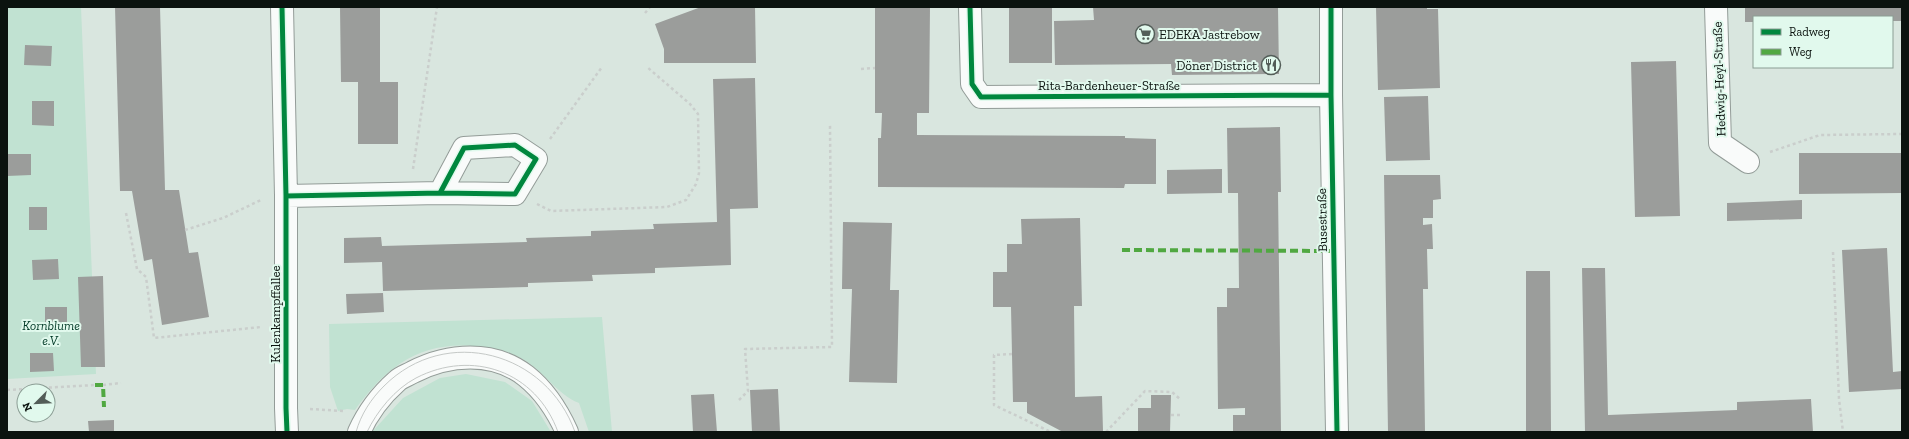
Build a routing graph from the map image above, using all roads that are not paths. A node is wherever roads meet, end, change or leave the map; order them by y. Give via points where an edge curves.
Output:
1 (282, 7) edge
2 (970, 7) edge
3 (1331, 7) edge
4 (1716, 7) edge
5 (1331, 95) junction
6 (1748, 162) road end
7 (440, 193) junction
8 (285, 194) junction
9 (288, 432) edge
10 (359, 432) edge
11 (567, 432) edge
12 (1337, 432) edge

1 - 8 street, Kulenkampffallee
2 - 5 street, Rita-Bardenheuer-Straße via 972,84 982,97
3 - 5 street, Busestraße
4 - 6 street, Hedwig-Heyl-Straße via 1720,143
5 - 12 street, Busestraße
7 - 7 street via 464,148 515,145 536,159 514,194
7 - 8 street
8 - 9 street, Kulenkampffallee
10 - 11 street via 373,406 398,380 443,360 479,357 504,364 525,375 545,394

